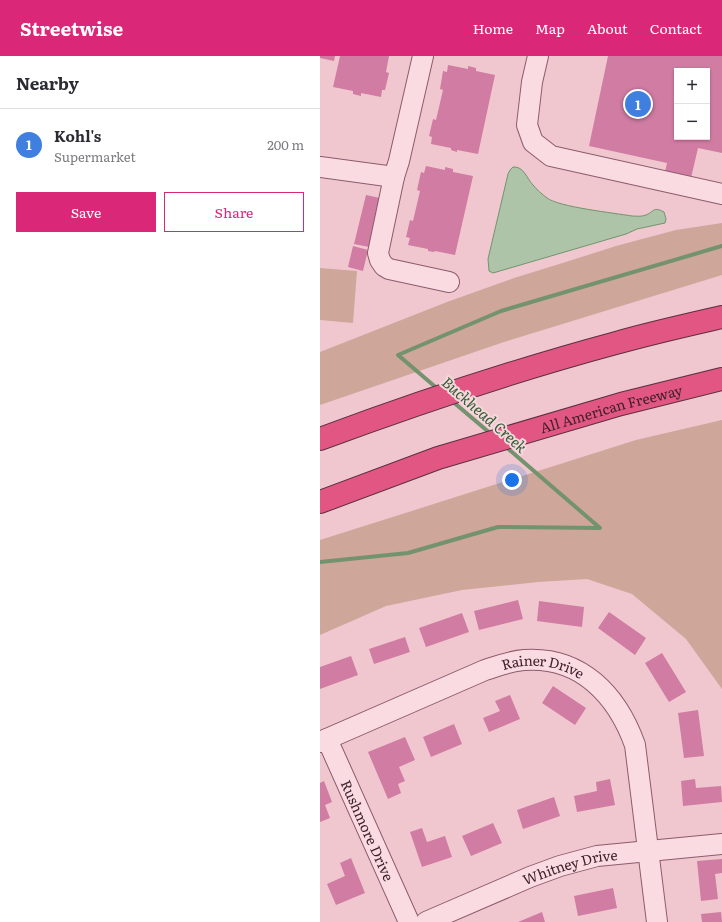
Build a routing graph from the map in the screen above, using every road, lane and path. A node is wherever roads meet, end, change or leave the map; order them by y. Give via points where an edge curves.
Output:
1 (422, 56) edge
2 (538, 56) edge
3 (320, 167) edge
4 (394, 177) junction
5 (722, 194) edge
6 (449, 282) dead end
7 (722, 317) edge
8 (722, 379) edge
9 (320, 440) edge
10 (320, 502) edge
11 (323, 740) edge
12 (722, 844) edge
13 (649, 852) junction
14 (409, 922) edge
15 (426, 922) edge
16 (657, 922) edge

1 - 4 street
2 - 5 street via 527,124 533,142 551,156
3 - 4 street
4 - 6 street via 380,236 380,260 389,268
7 - 9 highway via 617,342 540,365 451,393
8 - 10 highway, All American Freeway via 621,404 438,458
11 - 13 street, Rainer Drive via 504,664 531,660 565,666 582,673 596,683 620,710 628,726 635,744
11 - 14 street, Rushmore Drive
12 - 13 street, Whitney Drive
13 - 15 street, Whitney Drive via 597,856 560,866
13 - 16 street, Rainer Drive

